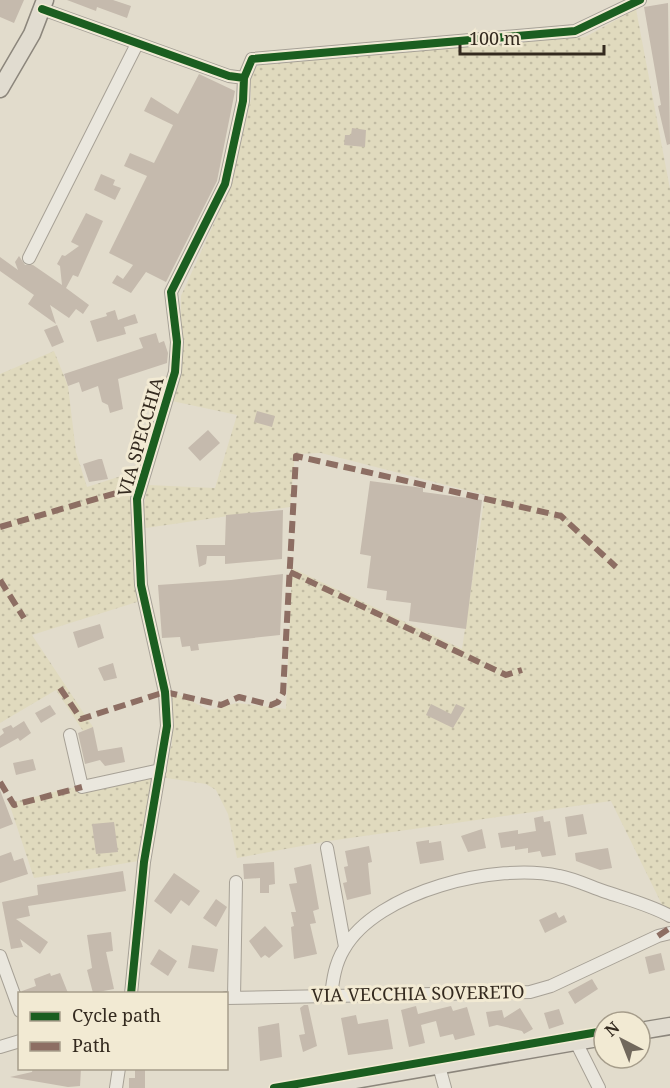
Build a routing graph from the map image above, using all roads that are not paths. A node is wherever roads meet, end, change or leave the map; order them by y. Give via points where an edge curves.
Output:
1 (640, 0) edge
2 (43, 4) edge
3 (137, 44) junction
4 (244, 78) junction
5 (0, 89) edge
6 (29, 258) dead end
7 (70, 735) dead end
8 (160, 770) junction
9 (327, 848) dead end
10 (236, 882) dead end
11 (670, 916) edge
12 (670, 933) edge
13 (345, 947) junction
14 (0, 956) edge
15 (131, 992) edge
16 (331, 996) junction
17 (230, 998) edge
18 (18, 1006) edge
19 (670, 1026) edge
20 (652, 1029) edge
21 (592, 1039) edge
22 (18, 1042) edge
23 (576, 1042) junction
24 (0, 1047) edge
25 (439, 1066) junction
26 (119, 1070) edge
27 (116, 1088) edge
28 (309, 1088) edge
29 (445, 1088) edge
30 (599, 1088) edge

1 - 4 street via 575,31 252,59
2 - 3 street
2 - 5 main road via 32,34
3 - 4 street
3 - 6 street
4 - 8 street, VIA SPECCHIA via 239,123 225,184 171,292 177,342 175,372 137,499 141,585 165,692 167,726
7 - 8 street via 82,787
8 - 15 street, VIA SPECCHIA via 162,794 144,862
9 - 13 street
10 - 17 street
11 - 13 street via 559,876 505,874 463,880 416,895 377,915
12 - 16 street, VIA VECCHIA SOVERETO via 540,990
13 - 16 street via 335,966
14 - 18 street
16 - 17 street, VIA VECCHIA SOVERETO
19 - 20 main road
21 - 23 main road
22 - 24 street
23 - 25 main road
23 - 30 street
25 - 28 main road
25 - 29 street
26 - 27 street

